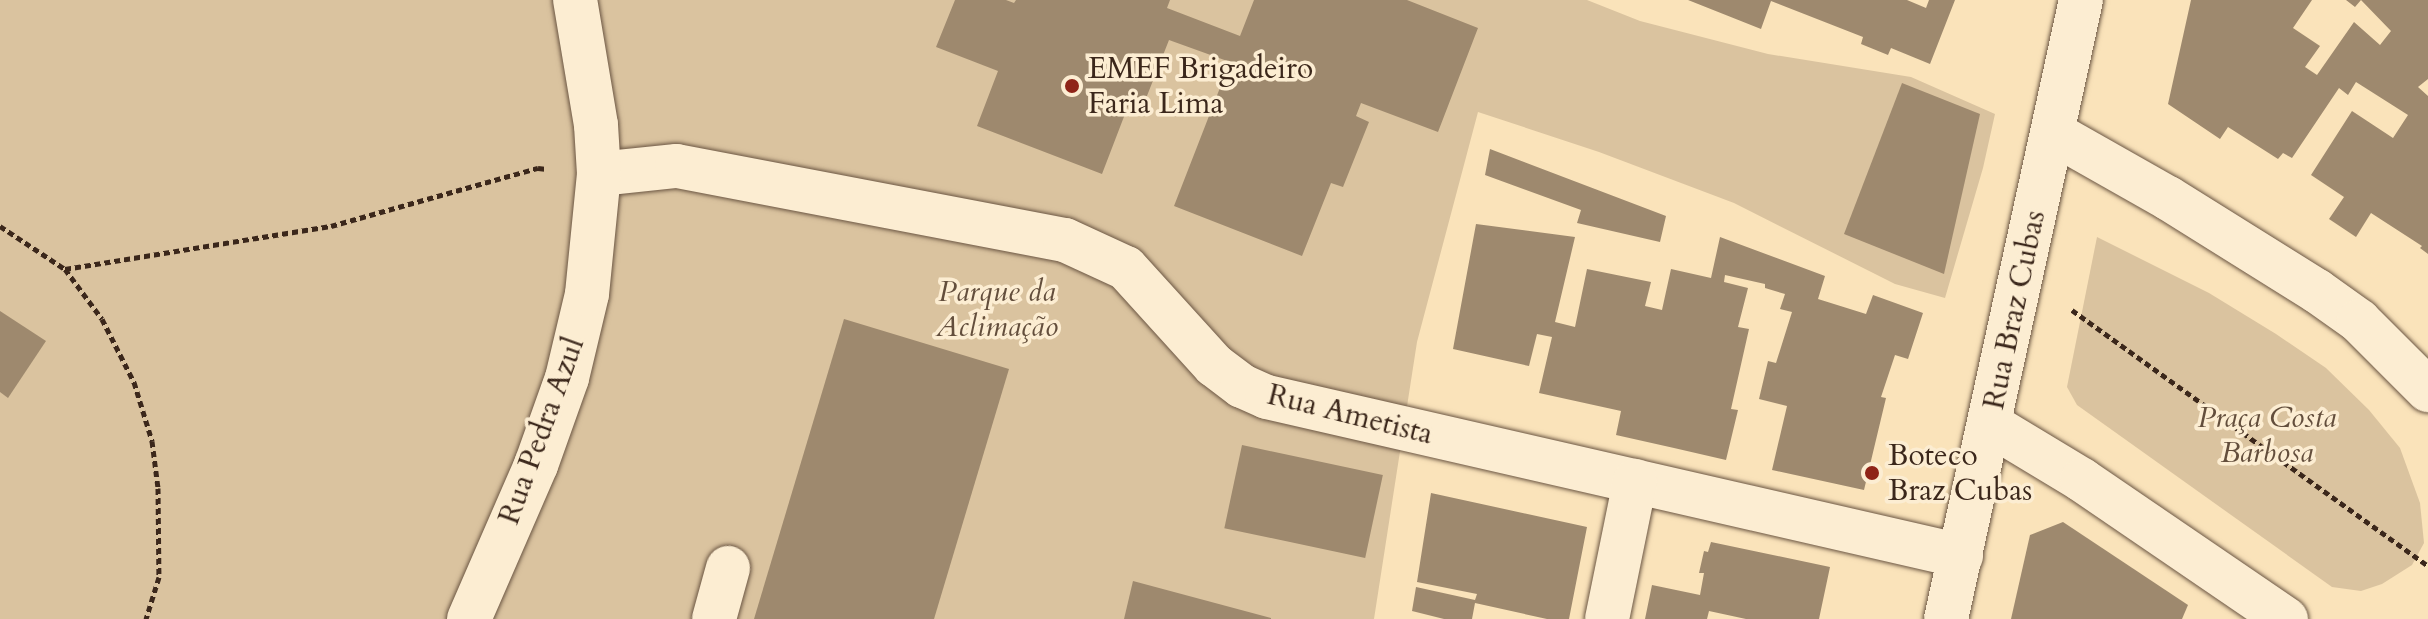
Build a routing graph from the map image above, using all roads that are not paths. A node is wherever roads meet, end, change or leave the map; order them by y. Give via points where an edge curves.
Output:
1 (575, 0) edge
2 (2081, 0) edge
3 (2053, 133) junction
4 (599, 174) junction
5 (2428, 390) edge
6 (1991, 425) junction
7 (1635, 481) junction
8 (1961, 556) junction
9 (728, 568) dead end
10 (469, 619) edge
11 (714, 619) edge
12 (1607, 619) edge
13 (1946, 619) edge
14 (2286, 619) edge

1 - 4 street, Rua Pedra Azul
2 - 3 street, Rua Braz Cubas
3 - 5 street via 2317,291 2359,321
3 - 6 street, Rua Braz Cubas
4 - 7 street, Rua Ametista via 677,166 1065,240 1126,268 1214,365 1254,392
4 - 10 street, Rua Pedra Azul via 587,294 567,378 536,465
6 - 8 street, Rua Braz Cubas
6 - 14 street via 2082,480
7 - 8 street, Rua Ametista
7 - 12 street
8 - 13 street, Rua Braz Cubas
9 - 11 street

